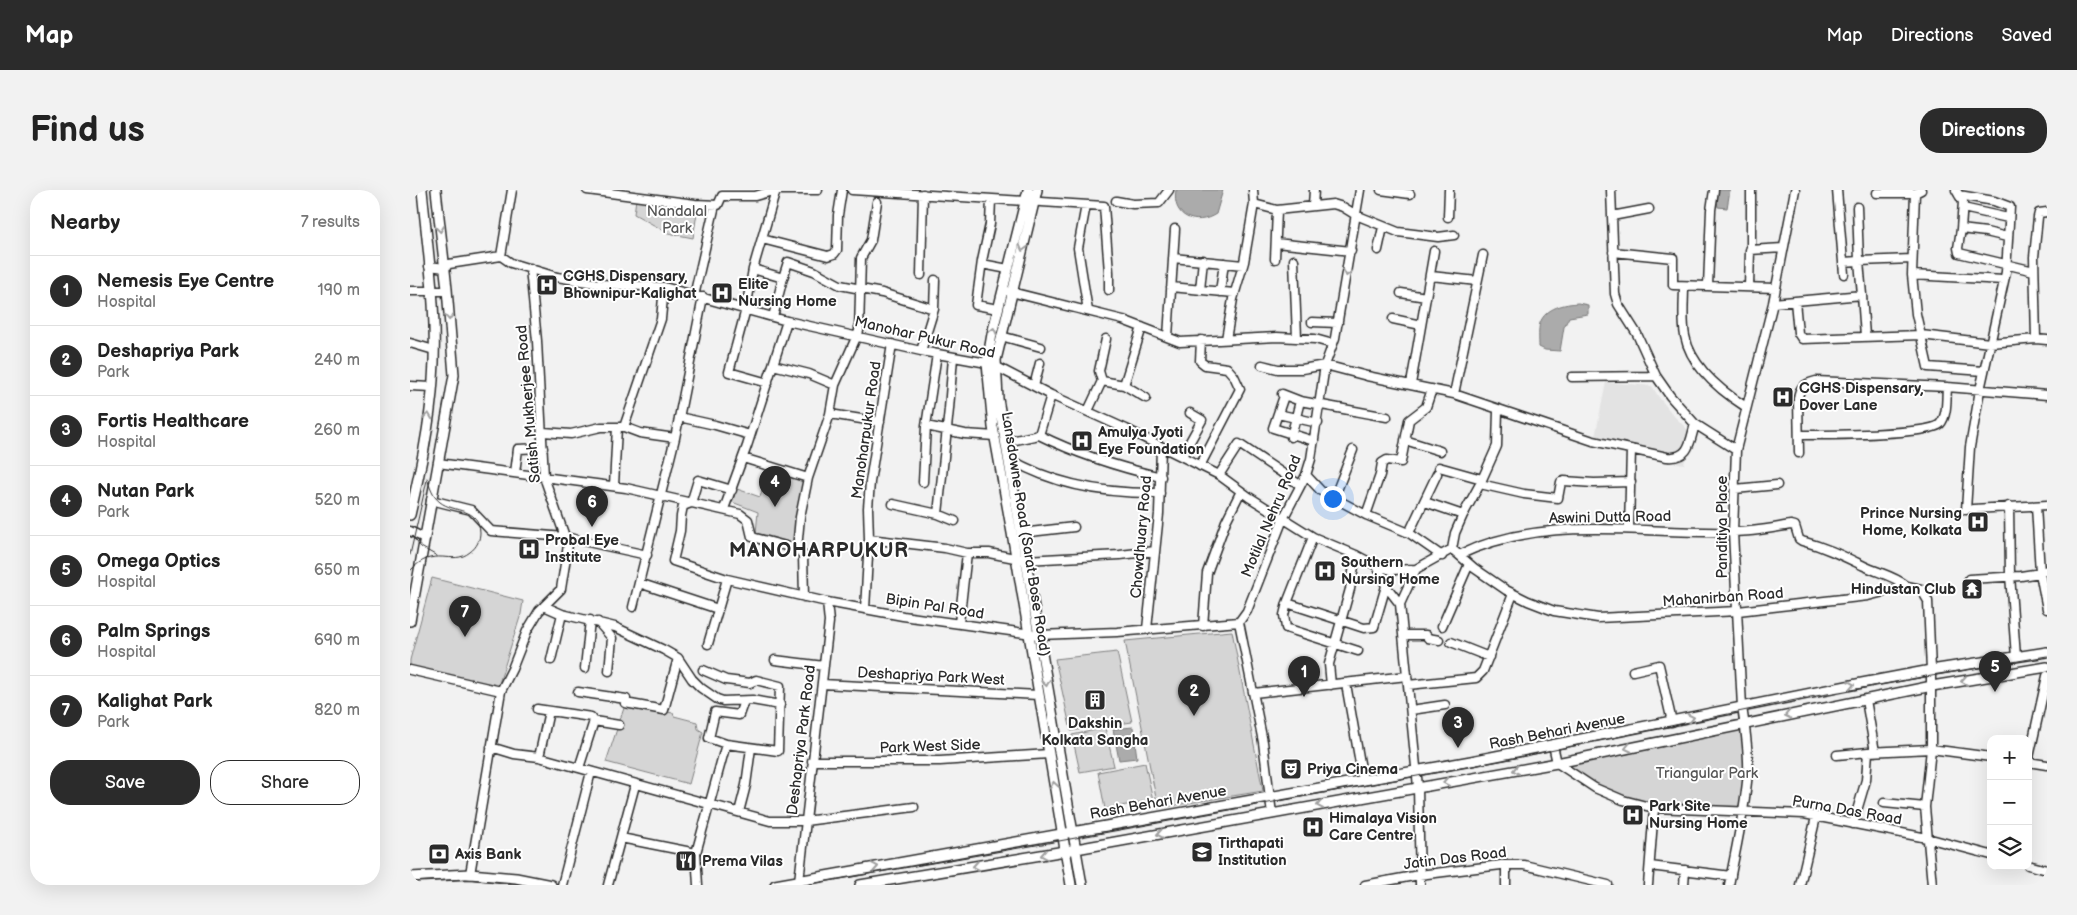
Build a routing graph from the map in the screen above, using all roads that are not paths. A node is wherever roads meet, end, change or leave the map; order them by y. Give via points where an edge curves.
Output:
1 (422, 190) edge
2 (436, 190) edge
3 (512, 190) edge
4 (587, 190) edge
5 (776, 190) edge
6 (815, 190) edge
7 (842, 190) edge
8 (852, 190) edge
9 (877, 190) edge
10 (1028, 190) edge
11 (1037, 190) edge
12 (1169, 190) edge
13 (1253, 190) edge
14 (1314, 190) edge
15 (1360, 190) edge
16 (1381, 190) edge
17 (1450, 190) edge
18 (1611, 190) edge
19 (1714, 190) edge
20 (1751, 190) edge
21 (1795, 190) edge
22 (1837, 190) edge
23 (1918, 192) edge
24 (723, 193) edge
25 (755, 193) edge
26 (1877, 193) dead end
27 (1957, 193) edge
28 (923, 194) junction
29 (1410, 194) dead end
30 (991, 199) junction
31 (1030, 200) junction
32 (1116, 201) dead end
33 (877, 202) dead end
34 (1254, 204) junction
35 (715, 205) junction
36 (1086, 205) junction
37 (1313, 206) junction
38 (1857, 207) dead end
39 (1964, 208) junction
40 (1649, 209) dead end
41 (1277, 210) junction
42 (2047, 212) edge
43 (1356, 215) junction
44 (1612, 216) junction
45 (1448, 217) dead end
46 (2008, 218) junction
47 (1383, 227) junction
48 (1175, 229) dead end
49 (1961, 230) junction
50 (1454, 235) dead end
51 (2007, 237) junction
52 (762, 238) junction
53 (1276, 243) junction
54 (1752, 248) junction
55 (1784, 248) junction
56 (1378, 250) dead end
57 (1351, 251) junction
58 (1434, 252) dead end
59 (1613, 252) junction
60 (1483, 255) dead end
61 (501, 256) junction
62 (1173, 258) junction
63 (1275, 259) dead end
64 (1912, 259) junction
65 (1202, 260) junction
66 (1294, 260) dead end
67 (1859, 260) junction
68 (1843, 262) junction
69 (1224, 263) junction
70 (982, 264) junction
71 (1243, 265) junction
72 (2006, 265) junction
73 (430, 266) junction
74 (444, 268) junction
75 (530, 268) junction
76 (753, 269) junction
77 (1008, 269) junction
78 (2034, 271) junction
79 (1844, 274) dead end
80 (921, 275) dead end
81 (1912, 275) junction
82 (1431, 276) junction
83 (783, 278) junction
84 (935, 280) dead end
85 (2004, 280) junction
86 (1477, 282) junction
87 (1684, 286) junction
88 (1708, 286) junction
89 (664, 287) junction
90 (1171, 287) junction
91 (1749, 287) junction
92 (859, 288) junction
93 (1776, 288) junction
94 (1108, 290) dead end
95 (1200, 290) junction
96 (410, 291) edge
97 (432, 291) junction
98 (447, 291) junction
99 (1007, 291) junction
100 (1220, 292) junction
101 (1401, 292) dead end
102 (1234, 293) junction
103 (1862, 295) junction
104 (694, 296) junction
105 (1426, 297) junction
106 (703, 298) junction
107 (1795, 301) junction
108 (1773, 302) junction
109 (746, 309) junction
110 (934, 309) junction
111 (998, 309) junction
112 (1088, 311) junction
113 (773, 317) junction
114 (1393, 319) dead end
115 (787, 321) junction
116 (1312, 322) dead end
117 (1338, 323) junction
118 (1421, 325) junction
119 (1142, 327) junction
120 (1921, 335) junction
121 (857, 336) junction
122 (1001, 336) junction
123 (1865, 336) junction
124 (1168, 337) junction
125 (1297, 338) junction
126 (1106, 339) dead end
127 (1226, 339) junction
128 (2036, 339) junction
129 (1201, 340) junction
130 (2047, 340) edge
131 (410, 343) edge
132 (1990, 343) junction
133 (892, 344) junction
134 (1334, 344) junction
135 (1041, 347) dead end
136 (434, 350) junction
137 (921, 351) junction
138 (936, 354) junction
139 (953, 357) junction
140 (1040, 363) dead end
141 (987, 364) junction
142 (773, 365) junction
143 (1325, 365) junction
144 (1262, 366) dead end
145 (997, 367) junction
146 (1984, 371) junction
147 (1656, 376) junction
148 (1572, 378) dead end
149 (1102, 380) junction
150 (768, 383) junction
151 (835, 384) junction
152 (1411, 384) junction
153 (410, 386) edge
154 (1034, 386) junction
155 (1124, 386) junction
156 (432, 387) junction
157 (1947, 387) junction
158 (1432, 389) junction
159 (1980, 390) junction
160 (1454, 394) junction
161 (1051, 395) junction
162 (2047, 395) edge
163 (1146, 398) dead end
164 (1300, 401) junction
165 (1320, 404) junction
166 (1746, 407) junction
167 (1498, 410) junction
168 (1088, 411) junction
169 (1190, 413) dead end
170 (830, 414) junction
171 (1278, 414) junction
172 (679, 417) junction
173 (1387, 418) dead end
174 (1296, 419) junction
175 (880, 422) junction
176 (1318, 423) junction
177 (1695, 424) junction
178 (926, 426) junction
179 (621, 427) junction
180 (947, 430) junction
181 (543, 432) junction
182 (750, 435) junction
183 (1039, 435) junction
184 (1800, 435) junction
185 (995, 436) junction
186 (1292, 436) junction
187 (675, 438) junction
188 (1405, 440) junction
189 (1314, 441) junction
190 (1006, 442) junction
191 (1161, 447) junction
192 (543, 448) junction
193 (1631, 449) junction
194 (1353, 450) dead end
195 (1736, 450) junction
196 (1440, 451) dead end
197 (1799, 453) dead end
198 (1182, 456) junction
199 (743, 458) junction
200 (1008, 458) junction
201 (438, 463) junction
202 (1200, 466) junction
203 (515, 473) junction
204 (1220, 475) junction
205 (1306, 475) junction
206 (544, 477) junction
207 (1160, 477) junction
208 (808, 478) junction
209 (1481, 481) junction
210 (924, 482) dead end
211 (1631, 482) junction
212 (1300, 485) junction
213 (614, 486) junction
214 (1776, 486) dead end
215 (732, 490) junction
216 (1241, 490) junction
217 (1735, 490) junction
218 (413, 492) edge
219 (1160, 493) junction
220 (661, 495) junction
221 (1334, 498) junction
222 (431, 500) junction
223 (1425, 502) junction
224 (691, 503) junction
225 (892, 504) dead end
226 (2047, 505) edge
227 (2009, 506) junction
228 (2036, 506) junction
229 (724, 509) junction
230 (938, 514) junction
231 (410, 515) edge
232 (1366, 515) junction
233 (1463, 515) junction
234 (1283, 519) junction
235 (954, 521) dead end
236 (1074, 527) dead end
237 (1630, 529) junction
238 (410, 531) edge
239 (1409, 532) junction
240 (1733, 532) junction
241 (1021, 533) junction
242 (565, 537) junction
243 (1313, 537) junction
244 (424, 538) junction
245 (870, 539) junction
246 (797, 549) junction
247 (1155, 551) junction
248 (1455, 552) junction
249 (967, 553) junction
250 (1356, 554) junction
251 (647, 555) junction
252 (1442, 556) junction
253 (1021, 560) junction
254 (1469, 564) junction
255 (1376, 566) junction
256 (1416, 569) junction
257 (2044, 571) edge
258 (2010, 575) junction
259 (727, 579) junction
260 (1969, 579) dead end
261 (639, 583) junction
262 (1386, 586) junction
263 (1907, 586) junction
264 (1513, 594) junction
265 (804, 597) junction
266 (827, 602) junction
267 (1287, 603) junction
268 (1400, 604) junction
269 (544, 606) junction
270 (633, 607) dead end
271 (718, 609) junction
272 (864, 609) junction
273 (2047, 609) edge
274 (1738, 611) junction
275 (562, 614) junction
276 (410, 621) edge
277 (1341, 621) junction
278 (594, 622) junction
279 (1240, 622) junction
280 (959, 623) junction
281 (1203, 626) junction
282 (1442, 626) dead end
283 (1147, 629) junction
284 (1028, 634) junction
285 (1038, 635) junction
286 (1404, 635) junction
287 (1439, 640) dead end
288 (1452, 642) dead end
289 (1334, 643) junction
290 (708, 644) dead end
291 (1358, 651) dead end
292 (2047, 652) edge
293 (1489, 657) junction
294 (2016, 657) junction
295 (678, 658) junction
296 (551, 660) dead end
297 (775, 660) dead end
298 (824, 666) junction
299 (2047, 667) edge
300 (585, 668) dead end
301 (410, 670) edge
302 (703, 670) dead end
303 (1931, 670) junction
304 (609, 671) dead end
305 (1633, 671) dead end
306 (1407, 676) junction
307 (2047, 676) edge
308 (822, 684) junction
309 (1346, 684) junction
310 (1331, 685) junction
311 (1408, 685) junction
312 (1932, 686) junction
313 (501, 691) junction
314 (578, 692) dead end
315 (1254, 693) junction
316 (1038, 695) junction
317 (1866, 700) junction
318 (744, 701) junction
319 (780, 705) junction
320 (1445, 705) dead end
321 (1742, 707) junction
322 (537, 709) dead end
323 (1411, 710) junction
324 (549, 711) junction
325 (594, 721) junction
326 (1672, 722) junction
327 (1745, 723) junction
328 (618, 725) dead end
329 (726, 744) junction
330 (2032, 744) edge
331 (1553, 745) junction
332 (491, 747) junction
333 (751, 748) junction
334 (1930, 749) junction
335 (1871, 752) junction
336 (1049, 754) junction
337 (1836, 755) dead end
338 (1987, 756) edge
339 (539, 757) junction
340 (812, 762) junction
341 (1557, 763) junction
342 (2032, 763) edge
343 (2047, 765) edge
344 (579, 768) junction
345 (1416, 771) junction
346 (591, 772) junction
347 (1363, 780) junction
348 (636, 785) junction
349 (1418, 787) junction
350 (1270, 796) junction
351 (1884, 803) dead end
352 (708, 804) junction
353 (914, 807) dead end
354 (1925, 807) junction
355 (1654, 808) junction
356 (1743, 811) junction
357 (739, 812) junction
358 (1272, 814) junction
359 (1816, 817) junction
360 (805, 821) junction
361 (1853, 824) junction
362 (1073, 831) junction
363 (1062, 833) junction
364 (621, 838) junction
365 (1927, 838) junction
366 (1076, 849) junction
367 (1065, 851) junction
368 (696, 853) junction
369 (1987, 854) edge
370 (903, 862) junction
371 (1506, 865) junction
372 (1650, 866) junction
373 (2032, 866) edge
374 (1685, 870) junction
375 (2047, 870) edge
376 (470, 874) junction
377 (1419, 875) junction
378 (1731, 876) junction
379 (410, 877) edge
380 (906, 878) junction
381 (799, 881) junction
382 (551, 885) edge
383 (562, 885) edge
384 (608, 885) edge
385 (698, 885) edge
386 (775, 885) edge
387 (860, 885) edge
388 (1071, 885) edge
389 (1082, 885) edge
390 (1365, 885) edge
391 (1420, 885) edge
392 (1506, 885) edge
393 (1608, 885) edge
394 (1648, 885) edge
395 (1684, 885) edge
396 (1729, 885) edge
397 (1800, 885) edge
398 (1932, 885) edge

1 - 73 main road
2 -> 74 main road
3 - 61 street
4 - 35 street
5 - 6 street
5 - 25 street
5 - 52 street
7 - 52 street via 834,254 828,256
8 - 9 street
9 - 28 street
10 - 31 main road, Lansdowne Road (Sarat Bose Road)
11 - 31 main road
12 - 32 street via 1159,203 1153,205
13 - 34 street
14 - 37 street
15 - 43 street, Motilal Nehru Road
16 - 29 street
17 - 45 street
18 - 44 street
19 - 88 street
20 - 54 street
21 - 55 street, Panditiya Place
22 - 68 street
23 - 26 street
23 - 64 street
24 - 25 street
24 - 35 street
27 - 39 street
27 - 46 street via 2010,207
28 - 30 street
28 - 80 street
30 - 31 street
30 - 70 street
31 - 36 street
31 - 77 main road, Lansdowne Road (Sarat Bose Road)
31 -> 99 main road, Lansdowne Road (Sarat Bose Road)
33 - 92 street via 871,240 861,257
34 - 41 street
34 - 71 street
35 - 104 street
36 - 94 street via 1104,206
36 - 112 street via 1078,248
37 - 41 street
37 - 43 street via 1338,206
38 - 67 street
39 - 46 street
39 - 49 street
40 - 44 street
41 - 53 street
42 - 78 street via 2038,217
43 - 47 street
43 - 57 street, Motilal Nehru Road
44 - 59 street
46 - 51 street
47 - 50 street via 1416,235
47 - 56 street
48 - 62 street
49 - 51 street
49 - 72 street via 1959,253
51 - 72 street
52 - 76 street
53 - 57 street
53 - 63 street
54 - 55 street
54 - 91 street
55 - 93 street, Panditiya Place
57 -> 117 street, Motilal Nehru Road
58 - 82 street
59 - 87 street via 1673,258 1673,285
59 - 147 street via 1618,304 1637,334
60 - 86 street
61 - 74 street via 449,264
61 - 75 street, Manohar Pukur Road
62 - 65 street
62 - 90 street
64 - 67 street
64 - 81 street
65 - 69 street
65 - 95 street
66 - 125 street
67 - 68 street
67 - 103 street
68 - 79 street
69 - 71 street
69 - 100 street
70 - 77 street
70 - 111 street via 976,305
71 - 102 street
72 - 78 street
72 - 85 street
73 - 74 street
73 - 97 main road
74 - 98 main road
75 - 89 street, Manohar Pukur Road via 579,281
75 - 181 street, Satish Mukherjee Road
76 - 83 street
76 - 109 street
77 - 99 main road, Lansdowne Road (Sarat Bose Road)
78 - 128 street
81 - 85 street
81 - 120 street
82 - 86 street
82 - 105 street
83 - 92 street via 788,262 840,285
83 - 113 street
84 - 110 street
85 - 132 street
86 - 160 street
87 - 88 street
87 - 166 street via 1685,337 1692,354 1715,384
88 - 91 street
89 - 104 street, Manohar Pukur Road
89 - 179 street via 661,319
90 - 95 street
90 - 124 street
91 - 93 street
92 - 110 street
92 - 121 street
93 - 108 street, Panditiya Place
95 - 100 street
96 - 97 street
97 - 98 street
97 - 136 main road
98 -> 201 main road via 454,375
99 - 111 main road, Lansdowne Road (Sarat Bose Road)
99 - 112 street
99 - 122 main road, Lansdowne Road (Sarat Bose Road)
100 - 102 street
101 - 105 street
102 - 127 street
103 - 107 street
103 - 123 street
104 - 106 street, Manohar Pukur Road
105 - 118 street
106 - 109 street, Manohar Pukur Road
106 - 172 street
107 - 108 street
107 - 123 street via 1798,333 1802,339
108 - 166 street, Panditiya Place
109 - 113 street, Manohar Pukur Road
109 - 150 street via 729,372
110 - 137 street
141 -> 111 main road, Lansdowne Road (Sarat Bose Road)
112 - 119 street
113 - 115 street, Manohar Pukur Road
114 - 118 street
115 - 121 street, Manohar Pukur Road
115 - 142 street
116 - 117 street
117 - 134 street, Motilal Nehru Road
118 - 152 street
119 - 124 street
119 - 155 street
120 - 123 street
120 - 132 street
120 - 146 street via 1928,367
121 - 133 street, Manohar Pukur Road
121 - 151 street
122 - 135 street
122 - 145 main road, Lansdowne Road (Sarat Bose Road)
124 - 129 street via 1180,342
125 - 127 street
125 - 134 street
126 - 149 street via 1099,371
127 - 129 street
128 - 130 street
128 - 132 street
129 - 202 street via 1200,361 1227,368 1240,389
131 - 136 street
132 - 146 street
133 - 137 street, Manohar Pukur Road
133 - 175 street, Manoharpukur Road
134 - 143 street, Motilal Nehru Road
136 - 156 main road
137 - 138 street, Manohar Pukur Road
138 - 139 street, Manohar Pukur Road
138 - 178 street
139 - 141 street, Manohar Pukur Road
139 - 180 street
140 - 154 street
141 - 145 street, Manohar Pukur Road
141 - 185 main road, Lansdowne Road (Sarat Bose Road)
142 - 150 street
142 - 151 street
143 - 144 street via 1302,369
143 - 152 street
143 - 165 street, Motilal Nehru Road
145 - 154 street, Manohar Pukur Road
145 - 190 main road, Lansdowne Road (Sarat Bose Road) via 998,399
146 - 159 street
147 - 148 street
147 - 177 street
149 - 155 street
149 - 168 street
150 - 182 street
151 - 170 street
152 - 158 street
153 - 156 street
154 - 161 street, Manohar Pukur Road
155 - 163 street
218 -> 156 main road
157 - 159 street
157 - 184 street via 1944,420 1938,426 1902,431
157 - 184 street via 1806,383 1799,391
158 - 160 street
158 - 188 street via 1426,407 1409,420
159 - 162 street
159 - 227 street via 1968,456 1970,509
160 - 167 street
161 - 168 street, Manohar Pukur Road
161 - 183 street
164 - 165 street
164 - 171 street via 1283,395
164 - 174 street
165 - 173 street
165 - 176 street, Motilal Nehru Road
166 - 195 street, Panditiya Place
167 - 193 street via 1593,441
167 - 209 street via 1497,446
168 - 191 street, Manohar Pukur Road
169 - 198 street via 1202,420
170 - 175 street
170 - 208 street
171 - 174 street
171 - 186 street via 1273,428
172 - 182 street
172 - 187 street
174 - 176 street
174 - 186 street
175 - 245 street, Manoharpukur Road via 870,482
176 - 189 street, Motilal Nehru Road
177 - 193 street via 1688,448 1676,458
177 - 195 street
178 - 180 street
178 - 210 street
179 - 181 street via 601,427 571,434
179 - 187 street
179 - 213 street
180 - 185 street
180 - 230 street
181 - 192 street, Satish Mukherjee Road
182 - 199 street
183 - 190 street
183 - 207 street via 1102,462
184 - 197 street
185 - 253 main road, Lansdowne Road (Sarat Bose Road)
186 - 189 street
187 - 220 street
188 - 196 street
188 - 232 street via 1401,462 1382,462
189 - 205 street, Motilal Nehru Road
190 - 200 main road, Lansdowne Road (Sarat Bose Road)
191 - 198 street, Manohar Pukur Road
191 - 207 street, Chowdhuary Road
192 - 203 street via 518,449
192 - 206 street, Satish Mukherjee Road
193 - 211 street
194 - 221 street
195 - 217 street, Panditiya Place
198 - 202 street, Manohar Pukur Road
199 - 208 street
199 - 215 street
200 - 219 street via 1036,473 1062,481 1131,494
200 - 241 main road, Lansdowne Road (Sarat Bose Road)
201 - 203 street
201 - 222 main road
202 - 204 street, Manohar Pukur Road
203 - 206 street
204 - 212 street via 1239,444
204 - 216 street, Manohar Pukur Road
205 - 212 street, Motilal Nehru Road
205 - 221 street via 1321,491
206 - 213 street
206 - 242 street, Satish Mukherjee Road
207 - 219 street, Chowdhuary Road
208 - 246 street
209 - 211 street via 1524,494 1558,498 1563,481
209 - 223 street via 1438,470
209 - 233 street
211 - 237 street
212 - 234 street, Motilal Nehru Road
213 - 220 street
214 - 217 street
215 - 224 street via 698,480
215 - 229 street
216 - 234 street, Manohar Pukur Road
216 - 281 street via 1207,573
217 - 240 street, Panditiya Place
218 - 231 main road
219 - 247 street, Chowdhuary Road
220 - 224 street
220 - 251 street
221 - 232 street
222 - 242 street via 471,510 491,531
222 - 244 main road
223 - 233 street
223 - 239 street
224 - 229 street
224 - 259 street, Bipin Pal Road via 683,506 673,561
225 - 230 street
226 - 228 street
227 - 228 street
227 - 258 street
228 - 257 street
229 - 246 street via 745,517 750,523 752,537
230 - 235 street
232 - 239 street
233 - 248 street via 1455,533
234 - 243 street, Manohar Pukur Road
234 - 279 street, Motilal Nehru Road
236 - 241 street
237 - 240 street, Aswini Dutta Road
237 - 248 street, Aswini Dutta Road via 1548,531
238 - 244 street
239 - 252 street
240 - 263 street, Aswini Dutta Road via 1793,525 1802,541 1827,548
240 - 274 street, Panditiya Place
241 - 253 main road, Lansdowne Road (Sarat Bose Road)
242 - 251 street
242 - 269 street, Satish Mukherjee Road via 568,546 561,589
243 - 250 street, Manohar Pukur Road
243 - 267 street
244 - 276 main road
245 - 249 street
245 - 272 street, Manoharpukur Road
246 - 265 street via 804,561
247 - 253 street
247 - 283 street, Chowdhuary Road
248 - 252 street, Aswini Dutta Road
248 - 254 street, Mahanirban Road
249 - 253 street via 989,553
249 - 280 street
250 - 255 street, Manohar Pukur Road
250 - 277 street
251 - 261 street
252 - 256 street, Aswini Dutta Road
253 - 284 main road, Lansdowne Road (Sarat Bose Road)
253 - 285 main road, Lansdowne Road (Sarat Bose Road)
254 - 264 street, Mahanirban Road
254 - 282 street
255 - 256 street via 1391,570
255 - 262 street
256 - 268 street
257 - 258 street
257 - 273 street
258 - 260 street
258 - 294 street
259 - 265 street, Bipin Pal Road
259 - 271 street
261 - 270 street
261 - 271 street
262 - 268 street
262 - 277 street via 1374,627 1364,628
263 - 274 street, Mahanirban Road via 1868,596
263 - 303 street via 1920,589 1928,601
264 - 274 street, Mahanirban Road via 1554,611 1598,618
264 - 293 street
265 - 266 street, Bipin Pal Road
266 - 272 street, Bipin Pal Road
266 - 298 street, Deshapriya Park Road via 829,622
267 - 277 street
267 - 289 street via 1284,615 1286,628
268 - 286 street
269 - 275 street
269 - 313 street, Satish Mukherjee Road via 527,631
271 - 290 street
272 - 280 street, Bipin Pal Road
274 - 321 street, Panditiya Place
275 - 278 street
275 - 296 street
277 - 289 street
278 - 295 street via 615,627
278 - 300 street
278 - 304 street via 612,638
279 - 281 street
279 - 315 street
280 - 284 street, Bipin Pal Road
281 - 283 street
283 - 285 street
284 - 285 street, Bipin Pal Road
284 - 316 main road, Lansdowne Road (Sarat Bose Road)
285 -> 362 main road, Lansdowne Road (Sarat Bose Road)
286 - 287 street via 1426,635
286 - 306 street
288 - 293 street
289 - 291 street
289 - 310 street via 1329,664
292 - 294 main road, Rash Behari Avenue
293 - 311 street via 1476,678
294 - 303 main road, Rash Behari Avenue
295 - 314 street via 664,710 625,703 626,699
295 - 318 street via 692,679 717,699
297 - 298 street
298 - 308 street, Deshapriya Park Road
299 -> 312 main road, Rash Behari Avenue
301 - 313 street
302 - 319 street via 726,680 750,683 756,680 780,686
303 - 312 street
321 -> 303 main road, Rash Behari Avenue
305 - 326 street via 1659,665
306 - 309 street
306 - 311 street
307 - 330 street
308 - 316 street, Deshapriya Park West
308 - 340 street, Deshapriya Park Road
309 - 310 street
309 - 347 street
310 - 315 street
311 - 323 street
312 - 317 main road, Rash Behari Avenue
312 - 334 street
313 - 332 street, Satish Mukherjee Road
315 - 350 street
316 - 336 main road, Lansdowne Road (Sarat Bose Road)
317 -> 327 main road, Rash Behari Avenue
317 - 335 street
318 - 319 street
318 - 329 street via 739,715 716,712 709,738
319 - 333 street via 778,751
320 - 323 street
326 -> 321 main road, Rash Behari Avenue
321 - 327 street, Panditiya Place
322 - 324 street
323 - 345 street
324 - 325 street
324 - 339 street
325 - 328 street
325 - 344 street
326 - 331 main road, Rash Behari Avenue
327 -> 341 main road, Rash Behari Avenue
327 - 356 street, Panditiya Place via 1748,770
329 - 333 street
329 - 352 street
331 - 341 street
331 - 345 main road, Rash Behari Avenue
332 - 339 street
332 - 376 street, Satish Mukherjee Road
333 - 357 street
334 - 335 street
334 - 338 street
334 - 354 street
335 - 337 street
335 - 361 street
336 - 340 street, Park West Side via 940,761
363 -> 336 main road, Lansdowne Road (Sarat Bose Road)
339 - 344 street
340 - 360 street, Deshapriya Park Road
341 -> 349 main road, Rash Behari Avenue
341 - 355 street, Purna Das Road via 1595,788
342 - 343 street
344 - 346 street
345 - 347 main road, Rash Behari Avenue
345 - 349 street
346 - 348 street
346 - 383 street
347 - 350 main road, Rash Behari Avenue
348 - 352 street
348 - 364 street
349 -> 358 main road, Rash Behari Avenue
349 - 377 street
350 - 358 street
350 - 362 main road, Rash Behari Avenue
351 - 354 street
352 - 357 street
352 - 368 street
353 - 360 street
354 - 365 street
355 - 356 street, Purna Das Road
355 - 372 street
356 - 359 street, Purna Das Road
356 - 378 street, Panditiya Place
357 - 360 street via 770,821
358 -> 366 main road, Rash Behari Avenue
359 - 361 street, Purna Das Road
359 - 397 street
360 - 381 street, Deshapriya Park Road
361 - 365 street, Purna Das Road
362 - 363 main road, Rash Behari Avenue
362 - 366 main road, Lansdowne Road (Sarat Bose Road)
363 - 367 main road, Lansdowne Road (Sarat Bose Road)
363 - 370 main road, Rash Behari Avenue
364 - 368 street
364 - 384 street
365 - 369 street, Purna Das Road
365 - 398 street
366 - 367 main road, Rash Behari Avenue
366 - 389 main road, Lansdowne Road (Sarat Bose Road)
367 -> 380 main road, Rash Behari Avenue
367 - 388 main road, Lansdowne Road (Sarat Bose Road)
368 - 385 street
370 - 380 main road
381 -> 370 main road, Rash Behari Avenue
371 - 377 street, Jatin Das Road
371 - 392 street
371 - 393 street, Jatin Das Road via 1524,865
372 - 374 street
372 - 394 street
373 - 375 street
374 - 378 street
374 - 395 street
376 - 379 main road
376 - 382 main road
377 - 390 street, Jatin Das Road
377 - 391 street
378 - 396 street, Panditiya Place
380 - 387 main road, Rash Behari Avenue
381 - 386 main road, Rash Behari Avenue

